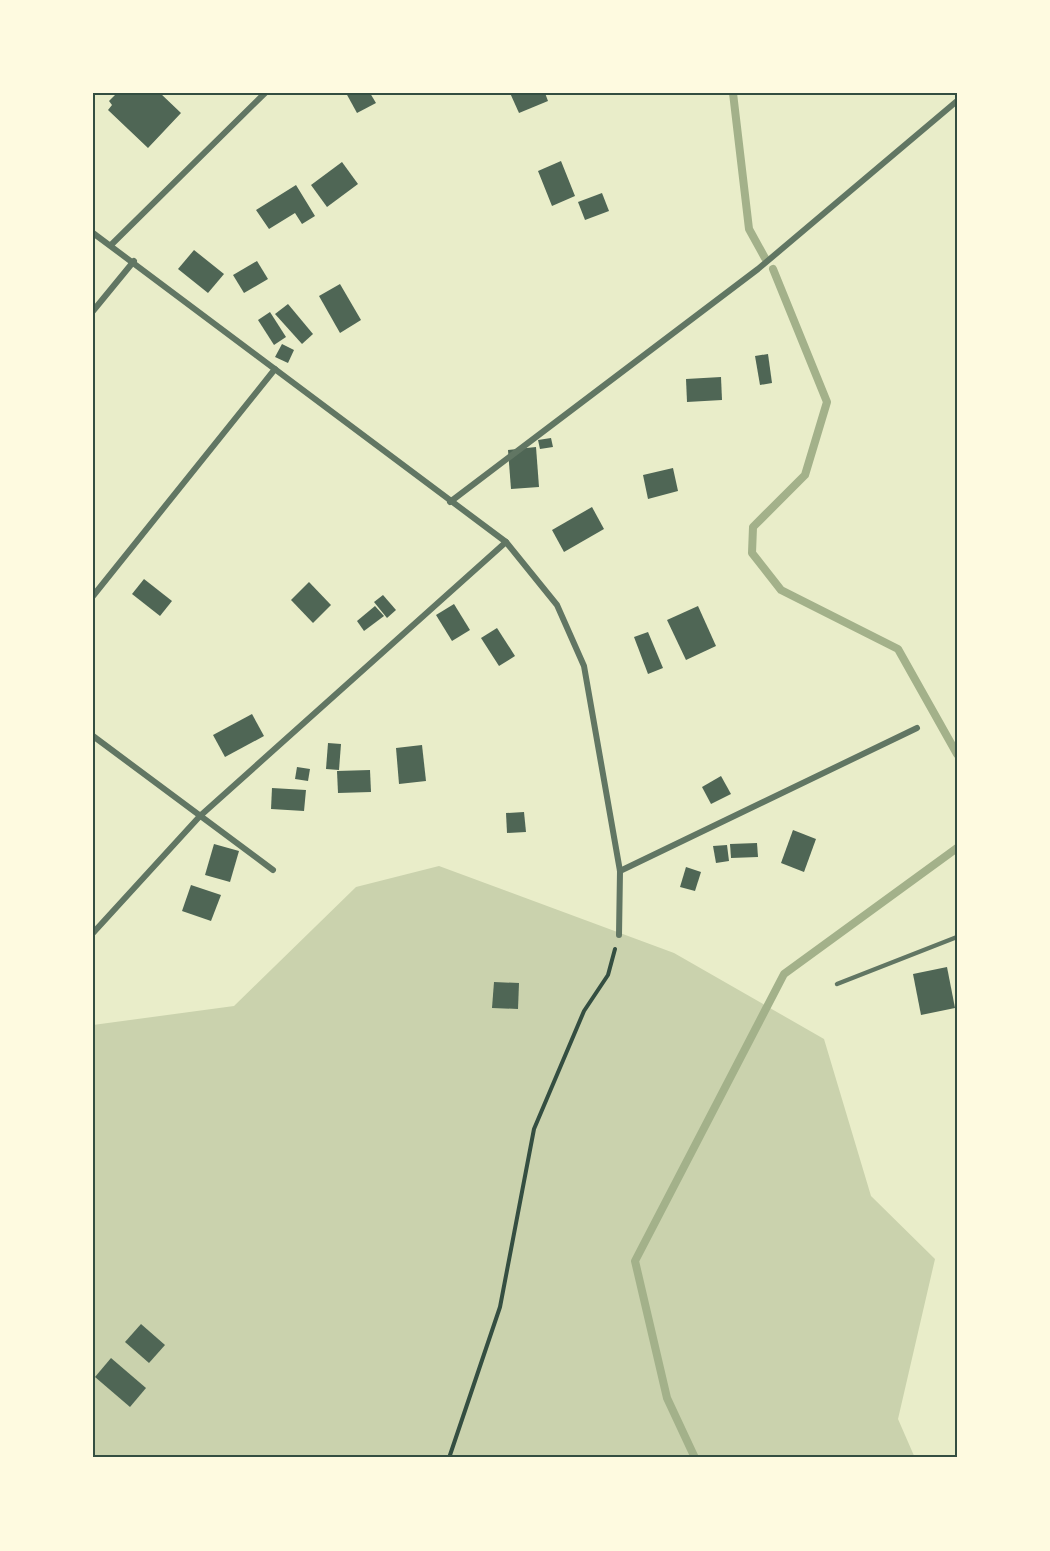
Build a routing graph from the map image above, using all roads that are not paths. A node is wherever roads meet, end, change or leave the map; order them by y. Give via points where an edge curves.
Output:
1 (265, 93) edge
2 (957, 101) edge
3 (93, 232) edge
4 (112, 244) junction
5 (134, 261) junction
6 (93, 311) edge
7 (275, 369) junction
8 (450, 502) junction
9 (506, 542) junction
10 (93, 596) edge
11 (917, 729) dead end
12 (93, 736) edge
13 (200, 816) junction
14 (273, 870) dead end
15 (620, 872) junction
16 (93, 933) edge
17 (618, 935) road end
18 (957, 937) edge
19 (837, 984) dead end

1 - 4 street
2 - 8 street via 758,269
3 - 4 street
4 - 5 street
5 - 6 street
5 - 7 street
7 - 8 street
7 - 10 street
8 - 9 street
9 - 13 street
9 - 15 street via 557,605 584,666
11 - 15 street
12 - 13 street
13 - 14 street
13 - 16 street
15 - 17 street
18 - 19 lane

